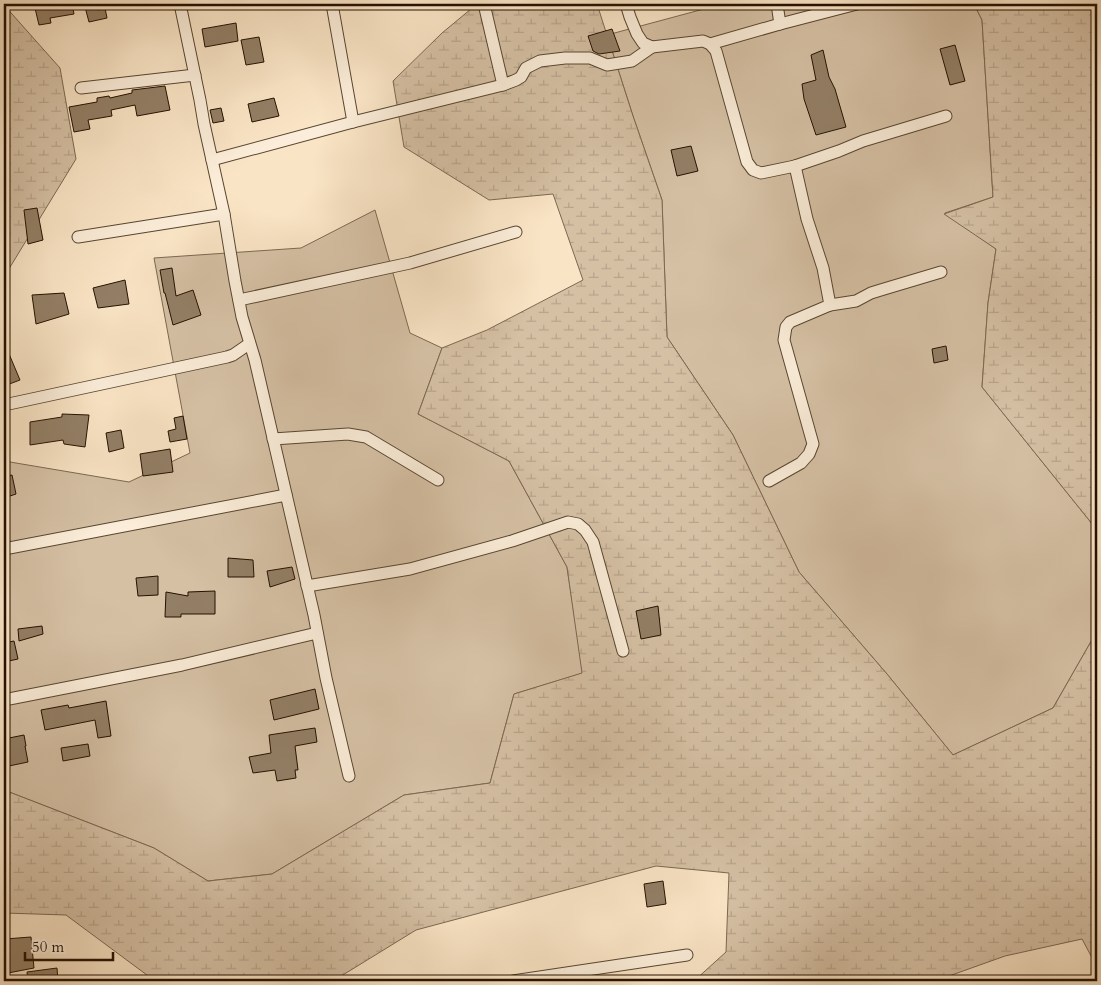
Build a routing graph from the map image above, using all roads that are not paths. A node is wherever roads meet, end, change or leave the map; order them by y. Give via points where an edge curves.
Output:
1 (180, 4) edge
2 (332, 4) edge
3 (484, 4) edge
4 (626, 4) edge
5 (776, 4) edge
6 (857, 4) edge
7 (780, 24) junction
8 (710, 44) junction
9 (652, 47) junction
10 (195, 75) junction
11 (503, 85) junction
12 (81, 88) dead end
13 (946, 116) dead end
14 (353, 122) junction
15 (212, 160) junction
16 (795, 166) junction
17 (224, 214) junction
18 (516, 232) dead end
19 (78, 238) dead end
20 (941, 272) dead end
21 (239, 300) junction
22 (830, 304) junction
23 (250, 344) junction
24 (4, 405) edge
25 (273, 439) junction
26 (438, 480) dead end
27 (769, 481) dead end
28 (286, 495) junction
29 (4, 548) edge
30 (307, 586) junction
31 (317, 633) junction
32 (623, 651) dead end
33 (4, 700) edge
34 (349, 776) dead end
35 (687, 955) dead end
36 (513, 981) edge

1 - 10 street
2 - 14 street
3 - 11 street
4 - 9 street via 637,34 643,43
5 - 7 street
6 - 7 street
7 - 8 street
8 - 9 street via 703,41
8 - 16 street via 719,59 747,162 760,173
9 - 11 street via 632,61 607,65 590,58 540,61 526,68 516,80
10 - 12 street
10 - 15 street
11 - 14 street
13 - 16 street
14 - 15 street
15 - 17 street
16 - 22 street
17 - 19 street
17 - 21 street
18 - 21 street via 410,263
20 - 22 street via 884,288 856,301
21 - 23 street
22 - 27 street via 790,322 786,327 784,340 813,444 801,463
23 - 24 street via 227,357
23 - 25 street
25 - 26 street via 348,434 366,437
25 - 28 street
28 - 29 street
28 - 30 street
30 - 31 street
30 - 32 street via 410,569 568,522 578,524 593,542
31 - 33 street via 182,666
31 - 34 street
35 - 36 street

